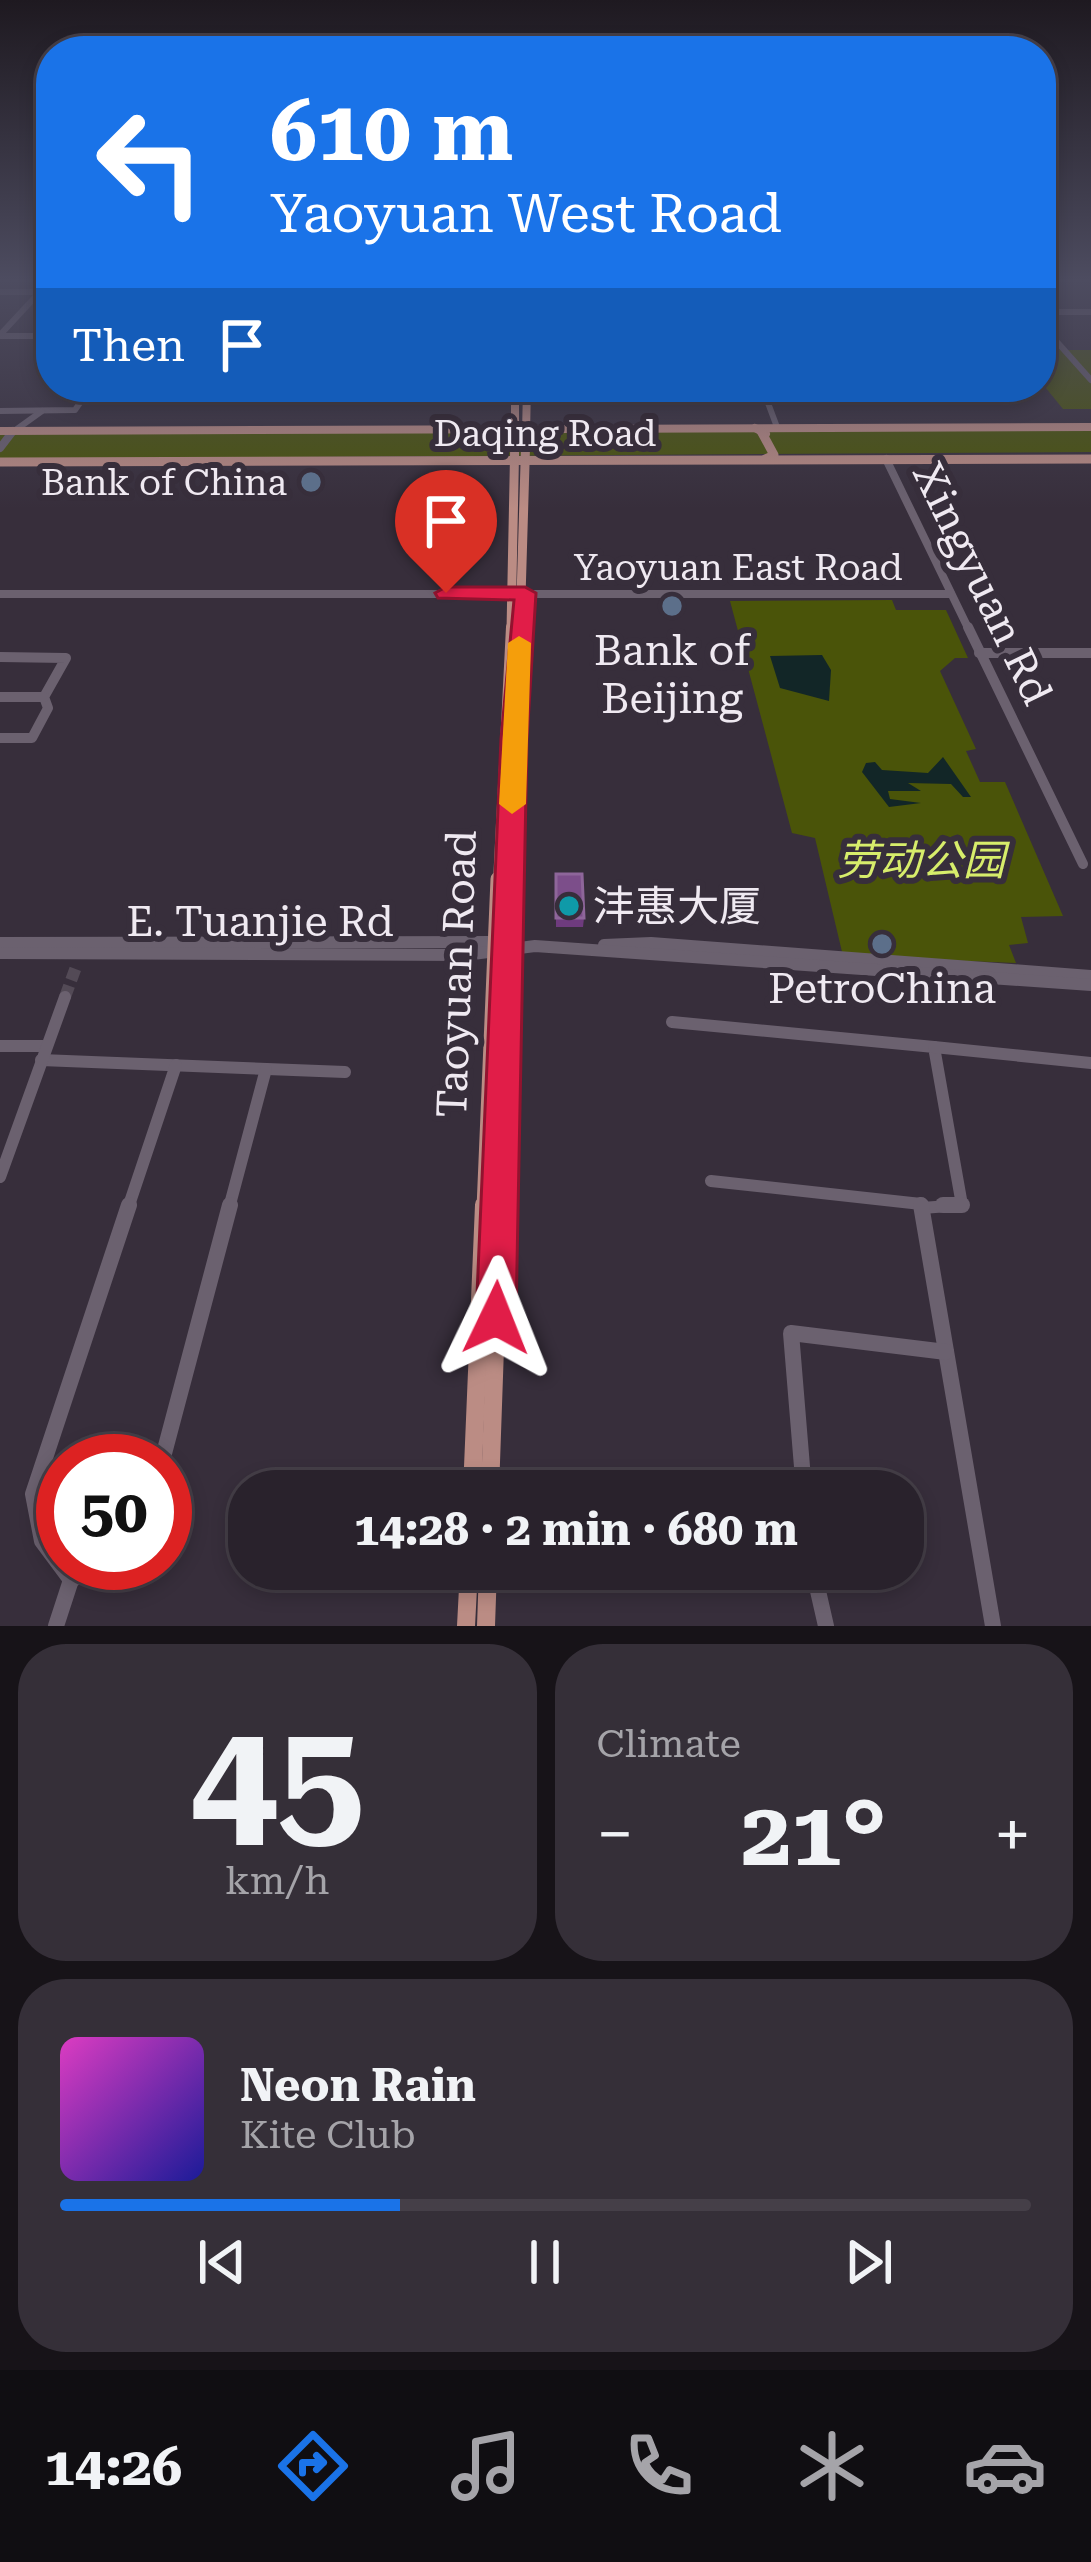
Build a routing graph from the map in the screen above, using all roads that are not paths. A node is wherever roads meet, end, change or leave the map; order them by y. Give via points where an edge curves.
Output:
1 (1070, 357) edge
2 (1091, 380) edge
3 (81, 402) edge
4 (514, 402) edge
5 (527, 402) edge
6 (769, 402) edge
7 (0, 411) edge
8 (42, 411) junction
9 (780, 427) junction
10 (1091, 427) edge
11 (753, 428) junction
12 (526, 429) junction
13 (351, 430) junction
14 (366, 430) junction
15 (513, 430) junction
16 (6, 432) edge
17 (0, 448) edge
18 (794, 459) junction
19 (886, 459) junction
20 (1091, 459) edge
21 (521, 460) junction
22 (764, 460) junction
23 (345, 461) junction
24 (358, 461) junction
25 (0, 462) edge
26 (520, 593) junction
27 (0, 594) edge
28 (951, 594) junction
29 (979, 653) junction
30 (1091, 653) edge
31 (0, 657) edge
32 (0, 697) edge
33 (44, 698) junction
34 (0, 738) edge
35 (1083, 864) dead end
36 (0, 943) edge
37 (502, 946) junction
38 (0, 952) edge
39 (82, 952) junction
40 (76, 967) tunnel mouth
41 (1091, 976) edge
42 (1091, 986) edge
43 (65, 997) tunnel mouth
44 (672, 1022) dead end
45 (0, 1046) edge
46 (934, 1047) junction
47 (44, 1053) junction
48 (1091, 1063) edge
49 (176, 1065) junction
50 (266, 1069) junction
51 (345, 1072) dead end
52 (0, 1177) edge
53 (711, 1181) dead end
54 (921, 1204) junction
55 (946, 1352) junction
56 (53, 1434) edge
57 (169, 1434) edge
58 (473, 1470) edge
59 (490, 1470) edge
60 (802, 1470) edge
61 (36, 1485) edge
62 (36, 1529) edge
63 (68, 1590) edge
64 (468, 1590) edge
65 (487, 1590) edge
66 (818, 1590) edge
67 (56, 1626) edge
68 (466, 1626) edge
69 (486, 1626) edge
70 (826, 1626) edge
71 (993, 1626) edge

1 - 2 street
3 - 8 street via 75,410
4 - 15 main road
5 - 12 main road
6 - 9 street
7 - 8 street
8 - 16 street
9 - 10 main road, Daqing Road
9 - 11 main road, Daqing Road
9 - 18 main road via 784,455
11 - 12 main road, Daqing Road
11 - 22 main road via 766,434 774,454
12 - 15 main road, Daqing Road
12 - 21 main road
13 - 14 main road, Daqing Road
13 - 16 main road, Daqing Road
13 - 23 main road via 357,435
14 - 15 main road, Daqing Road
14 - 24 main road
15 - 21 main road
16 - 17 street
18 - 19 main road, Daqing Road
18 - 22 main road, Daqing Road
19 - 20 main road, Daqing Road
19 - 28 street, Xingyuan Rd
21 - 22 main road, Daqing Road
21 - 24 main road, Daqing Road
21 - 26 main road, Taoyuan Road
23 - 24 main road, Daqing Road
23 - 25 main road, Daqing Road
26 - 27 street, Yaoyuan East Road
26 - 28 street, Yaoyuan East Road
26 - 37 main road, Taoyuan Road via 508,653
28 - 29 street, Xingyuan Rd
29 - 30 street
29 - 35 street, Xingyuan Rd
31 - 33 street via 66,658
32 - 33 street
33 - 34 street via 48,708 32,738
36 - 37 street
37 - 39 street, E. Tuanjie Rd
37 - 41 street via 651,943
37 - 42 street, E. Tuanjie Rd
37 - 58 main road, Taoyuan Road
37 - 59 main road, Taoyuan Road
38 - 39 street, E. Tuanjie Rd
39 - 40 street
43 - 47 street
44 - 46 street
45 - 47 street
46 - 48 street
46 - 54 street via 962,1205
47 - 49 street
47 - 52 street
49 - 50 street
49 - 56 street
50 - 51 street
50 - 57 street
53 - 54 street
54 - 55 street
55 - 60 street via 791,1333
55 - 71 street
61 - 62 street
63 - 67 street
64 - 68 main road
65 - 69 main road
66 - 70 street

